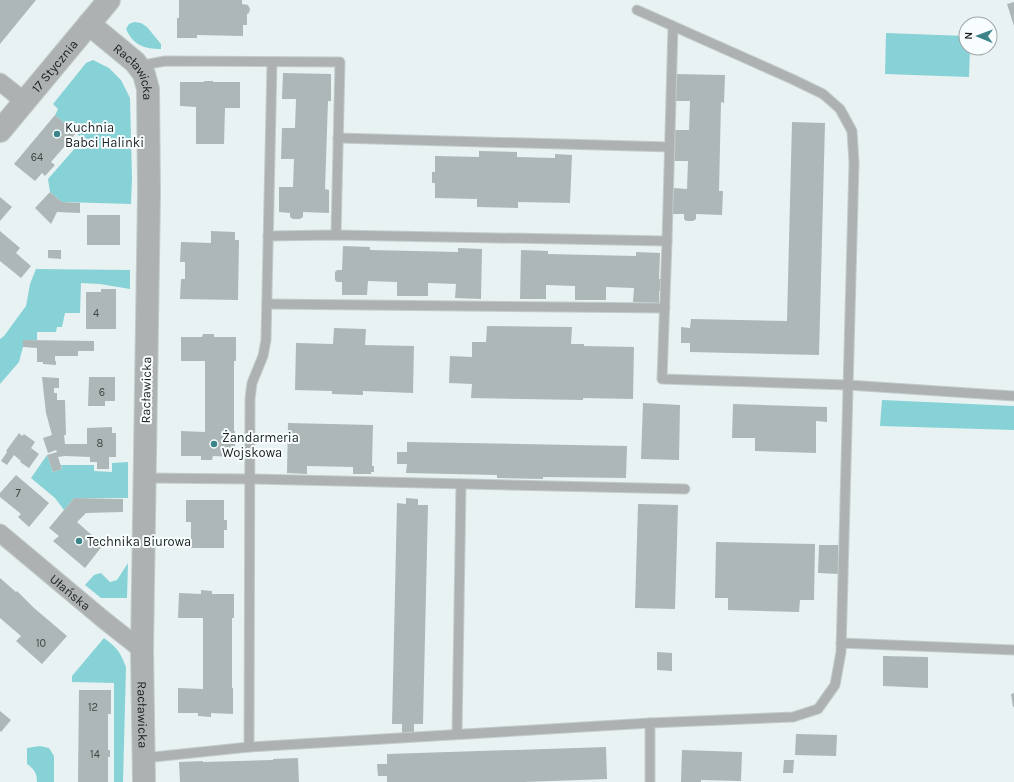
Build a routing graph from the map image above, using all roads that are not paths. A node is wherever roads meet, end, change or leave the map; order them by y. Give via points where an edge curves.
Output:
1 (109, 0) edge
2 (637, 10) dead end
3 (89, 24) junction
4 (673, 26) junction
5 (272, 62) junction
6 (140, 68) junction
7 (0, 82) edge
8 (24, 101) junction
9 (0, 131) edge
10 (338, 138) junction
11 (670, 147) junction
12 (336, 235) junction
13 (268, 236) junction
14 (667, 241) junction
15 (267, 304) junction
16 (665, 308) junction
17 (848, 384) junction
18 (1014, 396) edge
19 (145, 478) junction
20 (249, 479) junction
21 (461, 484) junction
22 (685, 489) dead end
23 (0, 533) edge
24 (841, 642) junction
25 (142, 650) junction
26 (1014, 650) edge
27 (650, 723) junction
28 (457, 734) junction
29 (249, 747) junction
30 (144, 758) junction
31 (144, 782) edge
32 (650, 782) edge

1 - 3 street, 17 Stycznia
2 - 4 lane
3 - 6 street, Racławicka
3 - 8 street, 17 Stycznia
4 - 11 lane
4 - 17 lane via 823,94 840,109 852,131 854,162
5 - 6 lane via 165,61
5 - 10 lane via 340,62
5 - 13 lane
6 - 19 street, Racławicka via 149,96
7 - 8 street
8 - 9 street, 17 Stycznia
10 - 11 lane
10 - 12 lane
11 - 14 lane
12 - 13 lane
12 - 14 lane
13 - 15 lane
14 - 16 lane
15 - 16 lane
15 - 20 lane via 266,340 263,356 252,383 250,399
16 - 17 lane via 662,379
17 - 18 lane
17 - 24 lane
19 - 20 lane
19 - 25 street, Racławicka
20 - 21 lane
20 - 29 lane
21 - 22 lane
21 - 28 lane
23 - 25 street, Ułańska
24 - 26 lane
24 - 27 lane via 835,684 818,709 793,717
25 - 30 street, Racławicka
27 - 28 lane
27 - 32 lane
28 - 29 lane
29 - 30 lane
30 - 31 street, Racławicka

